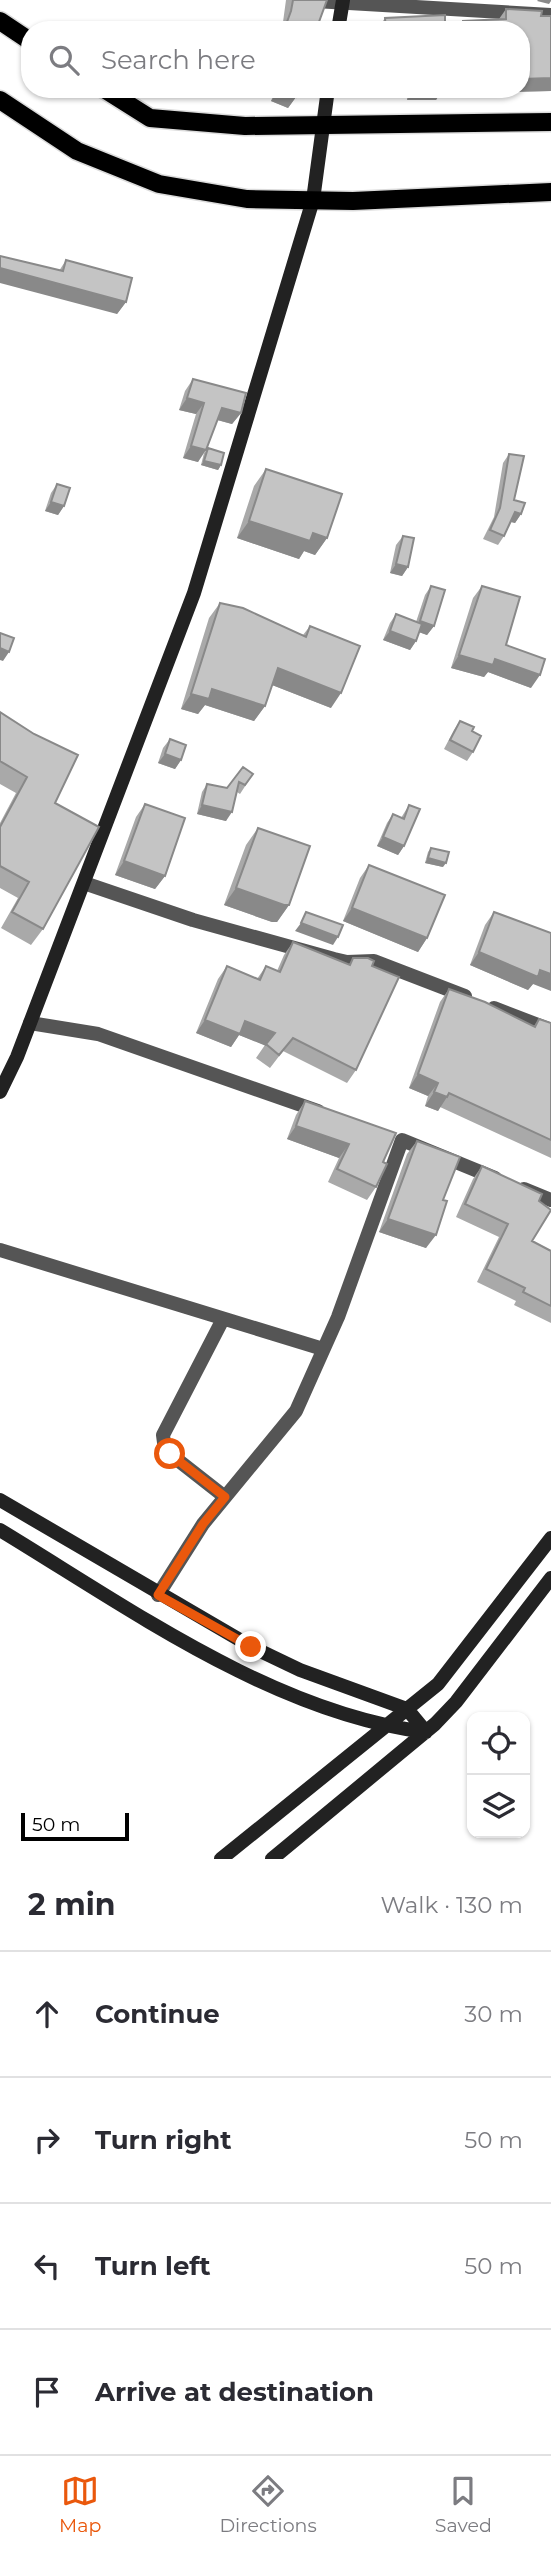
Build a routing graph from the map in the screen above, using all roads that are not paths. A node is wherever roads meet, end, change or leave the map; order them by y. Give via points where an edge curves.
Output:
1 (298, 0) edge
2 (342, 1) edge
3 (521, 7) edge
4 (551, 15) edge
5 (0, 21) edge
6 (339, 21) edge
7 (21, 35) edge
8 (118, 98) edge
9 (327, 98) edge
10 (0, 100) edge
11 (551, 122) edge
12 (323, 126) junction
13 (551, 192) edge
14 (313, 200) junction
15 (84, 883) junction
16 (30, 1023) junction
17 (551, 1030) edge
18 (0, 1092) edge
19 (336, 1117) edge
20 (550, 1197) edge
21 (0, 1250) edge
22 (223, 1319) junction
23 (323, 1349) junction
24 (225, 1497) junction
25 (0, 1500) edge
26 (0, 1530) edge
27 (551, 1538) edge
28 (551, 1578) edge
29 (158, 1595) junction
30 (407, 1709) junction
31 (385, 1727) junction
32 (426, 1732) junction
33 (220, 1859) edge
34 (272, 1859) edge

1 - 2 street
2 - 3 street
2 - 6 street
3 - 4 street
5 - 7 main road
8 - 12 main road via 150,118 245,126
9 - 12 street
10 - 14 main road via 77,151 159,184 247,198
11 - 12 main road
12 - 14 street
13 - 14 main road
14 - 15 street via 194,593
15 - 16 street
15 - 17 street via 334,959 374,961
16 - 18 street
16 - 19 street via 99,1034
20 - 23 street via 395,1138
21 - 22 street
22 - 23 street
22 - 24 street via 163,1435 165,1450
23 - 24 street via 296,1411
24 - 29 street
25 - 29 street
26 - 31 street via 238,1669 286,1692
27 - 30 street via 439,1684
28 - 32 street via 456,1702
29 - 30 street via 300,1670
30 - 31 street
30 - 32 street
31 - 32 street
31 - 33 street
32 - 34 street

